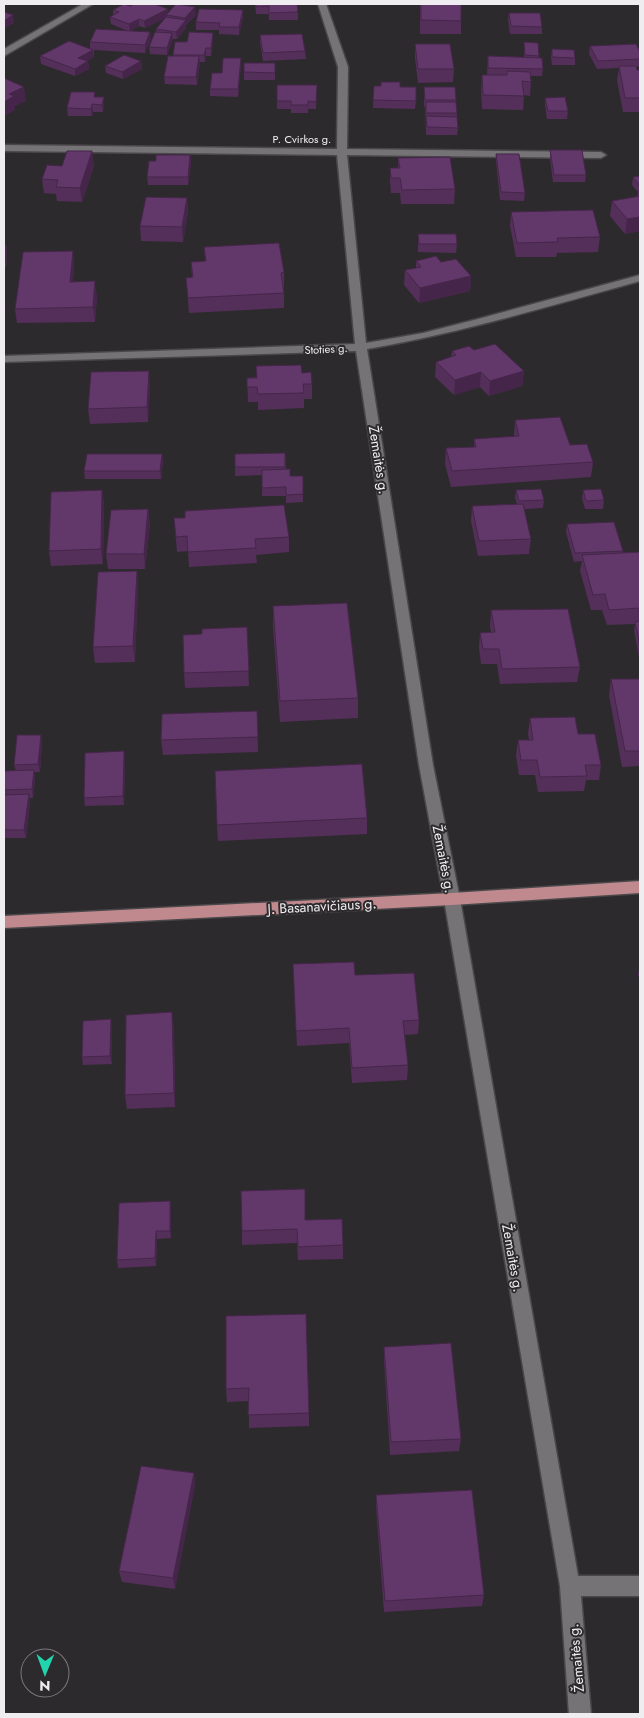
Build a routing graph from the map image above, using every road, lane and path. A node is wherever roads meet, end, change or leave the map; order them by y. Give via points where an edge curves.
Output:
1 (89, 4) edge
2 (322, 4) edge
3 (4, 53) edge
4 (4, 148) edge
5 (342, 151) junction
6 (600, 155) dead end
7 (640, 278) edge
8 (361, 347) junction
9 (4, 359) edge
10 (640, 887) edge
11 (452, 899) junction
12 (4, 922) edge
13 (570, 1586) junction
14 (640, 1586) edge
15 (580, 1714) edge

1 - 3 street
2 - 5 street, Žemaitės g. via 342,67
4 - 5 street, P. Cvirkos g.
5 - 6 street, P. Cvirkos g.
5 - 8 street, Žemaitės g.
7 - 8 street, Stoties g. via 448,330
8 - 9 street, Stoties g.
8 - 11 street, Žemaitės g. via 426,765
10 - 11 main road, J. Basanavičiaus g.
11 - 12 main road, J. Basanavičiaus g.
11 - 13 street, Žemaitės g.
13 - 14 street
13 - 15 street, Žemaitės g.

